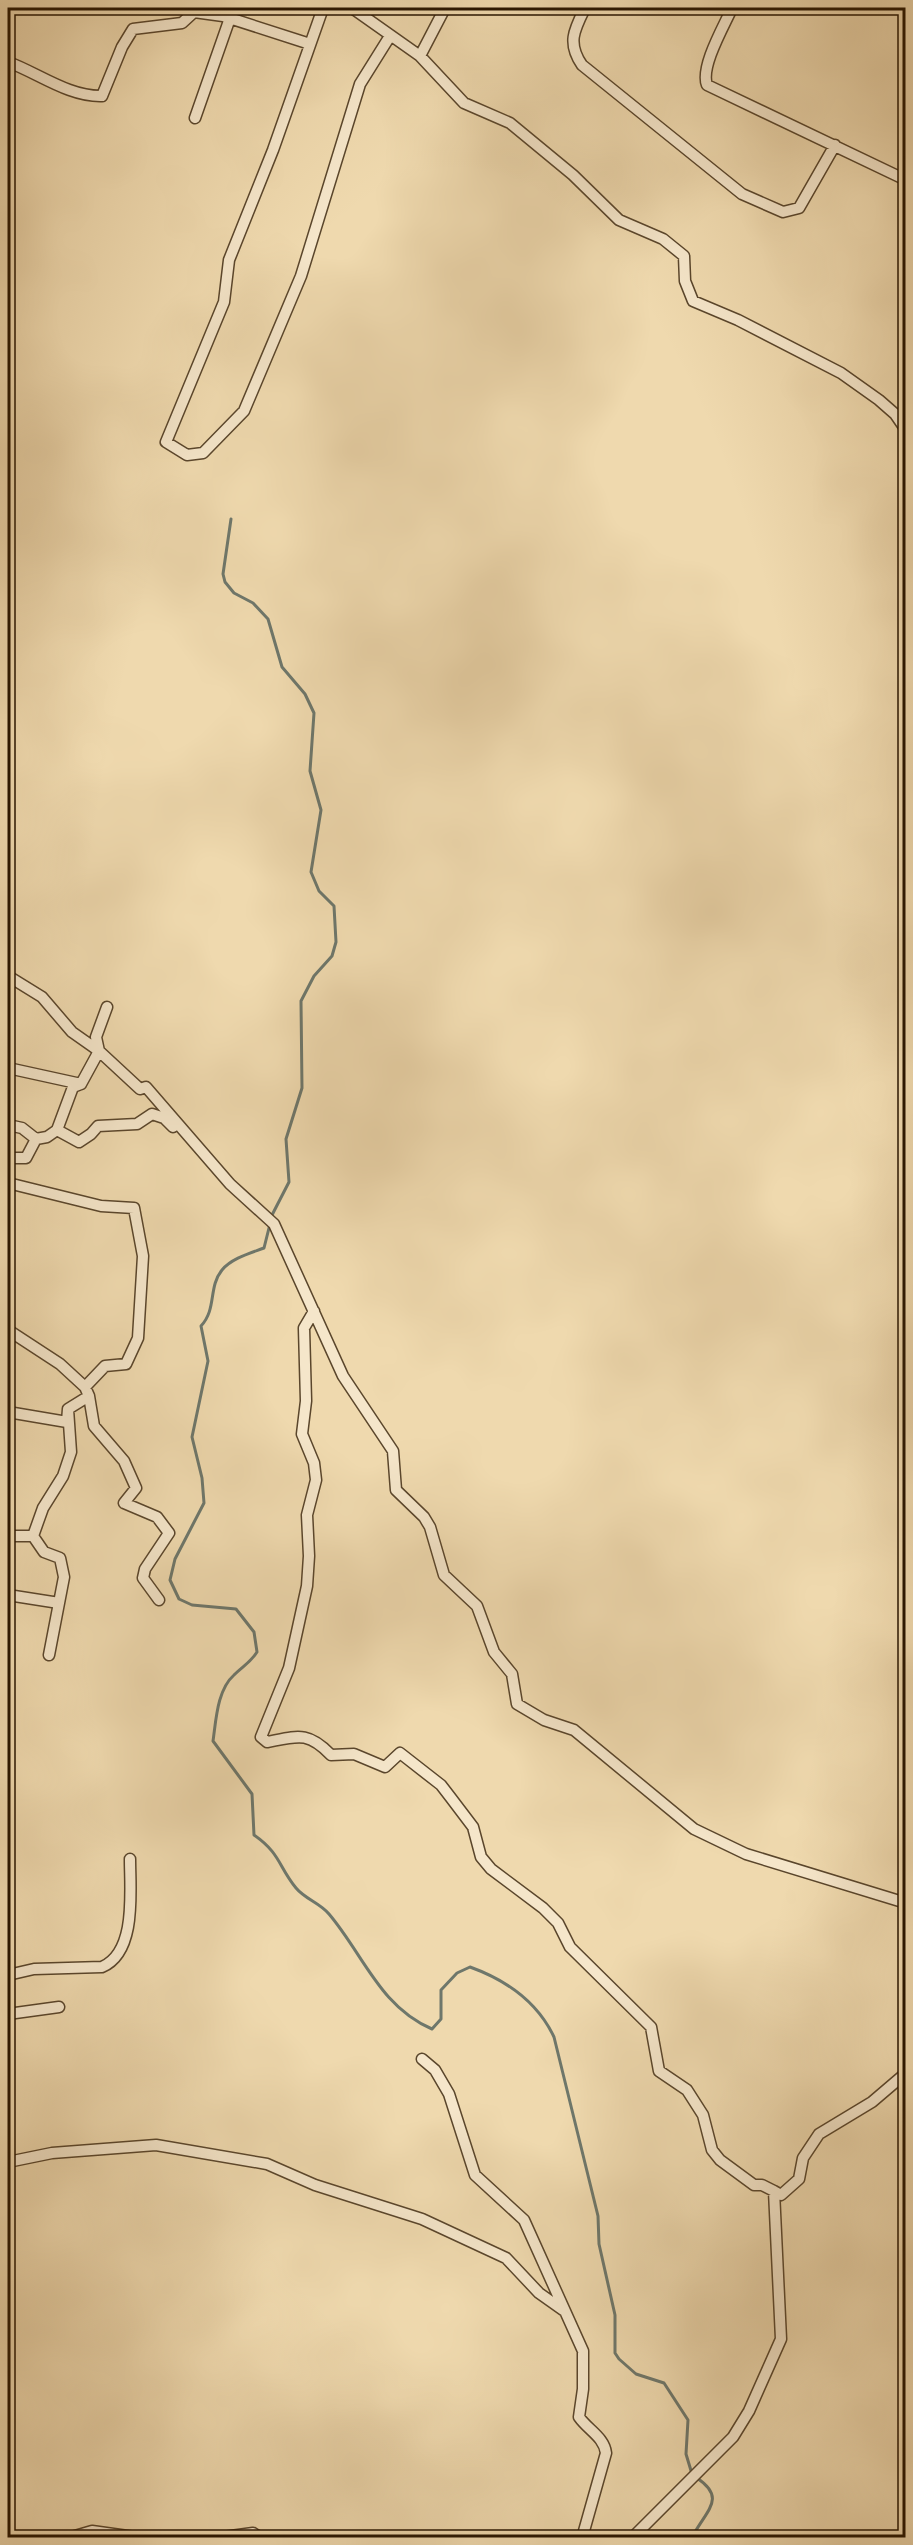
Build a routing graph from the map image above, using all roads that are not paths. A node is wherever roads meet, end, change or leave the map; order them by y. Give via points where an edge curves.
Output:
1 (323, 8) edge
2 (352, 8) edge
3 (445, 8) edge
4 (585, 8) edge
5 (732, 8) edge
6 (201, 11) edge
7 (230, 18) junction
8 (390, 36) junction
9 (310, 45) junction
10 (420, 56) junction
11 (8, 62) edge
12 (195, 118) dead end
13 (836, 145) junction
14 (906, 180) edge
15 (906, 430) edge
16 (8, 975) edge
17 (107, 1007) dead end
18 (99, 1051) junction
19 (8, 1068) edge
20 (81, 1084) junction
21 (8, 1125) edge
22 (57, 1130) junction
23 (36, 1139) junction
24 (197, 1145) junction
25 (8, 1158) edge
26 (8, 1183) edge
27 (314, 1311) junction
28 (8, 1330) edge
29 (87, 1391) junction
30 (68, 1409) junction
31 (8, 1412) edge
32 (8, 1536) edge
33 (33, 1536) junction
34 (8, 1595) edge
35 (159, 1600) dead end
36 (60, 1603) junction
37 (49, 1655) dead end
38 (130, 1859) dead end
39 (906, 1903) edge
40 (10, 1974) edge
41 (59, 2007) dead end
42 (8, 2014) edge
43 (422, 2059) dead end
44 (906, 2073) edge
45 (8, 2162) edge
46 (774, 2191) junction
47 (564, 2310) junction
48 (68, 2538) edge
49 (142, 2538) edge
50 (216, 2538) edge
51 (261, 2538) edge
52 (582, 2538) edge
53 (632, 2538) edge

1 - 9 street
2 - 8 street
3 - 10 street
4 - 13 street via 572,51 582,65 742,194 783,212 799,207
5 - 13 street via 708,61 706,85
6 - 7 street
6 - 11 street via 188,15 182,23 133,28 102,96 64,88
7 - 9 street
7 - 12 street
8 - 9 street via 360,84 301,276 244,411 203,453 187,455 166,442 225,302 229,260
8 - 10 street
10 - 15 street via 464,103 510,123 573,174 619,220 663,238 684,256 685,281 693,301 841,373 895,414
13 - 14 street
16 - 18 street via 42,997 72,1032
17 - 18 street via 96,1037
18 - 20 street
18 - 24 street via 140,1089 146,1087
19 - 20 street
20 - 22 street via 73,1087
21 - 23 street via 22,1128
22 - 23 street
22 - 24 street via 79,1142 98,1126 137,1124 152,1114 164,1118 180,1135
23 - 25 street via 26,1158
24 - 27 street via 230,1184 274,1224
26 - 29 street via 101,1206 134,1208 143,1256 138,1338 126,1364 105,1366
27 - 39 street via 343,1376 393,1451 396,1490 430,1527 444,1575 477,1606 494,1652 512,1674 517,1704 544,1720 574,1730 694,1829 746,1854
27 - 46 street via 304,1328 306,1401 302,1434 314,1462 316,1480 307,1515 307,1586 289,1668 261,1737 267,1742 290,1736 306,1738 321,1742 331,1755 354,1754 385,1767 400,1753 441,1785 473,1827 481,1857 491,1869 543,1908 558,1923 570,1947 651,2027 659,2071 687,2090 703,2115 712,2151 754,2185
28 - 29 street via 60,1364
29 - 30 street
29 - 35 street via 94,1426 124,1461 136,1488 124,1503 157,1517 169,1533 150,1559 143,1578
30 - 31 street via 68,1422
30 - 33 street via 71,1452
32 - 33 street
33 - 36 street via 44,1552 60,1558 64,1577
34 - 36 street
36 - 37 street
38 - 40 street via 129,1931 112,1962 102,1967 34,1969
41 - 42 street
43 - 47 street via 435,2070 452,2100 476,2175 524,2220
44 - 46 street via 872,2102 819,2134 803,2158 799,2178 782,2195
45 - 47 street via 52,2153 156,2145 267,2164 315,2185 422,2219 506,2258 539,2293
46 - 53 street via 781,2339 733,2437
47 - 52 street via 583,2351 579,2417 603,2441 606,2453
48 - 49 street via 92,2531
50 - 51 street via 253,2533

